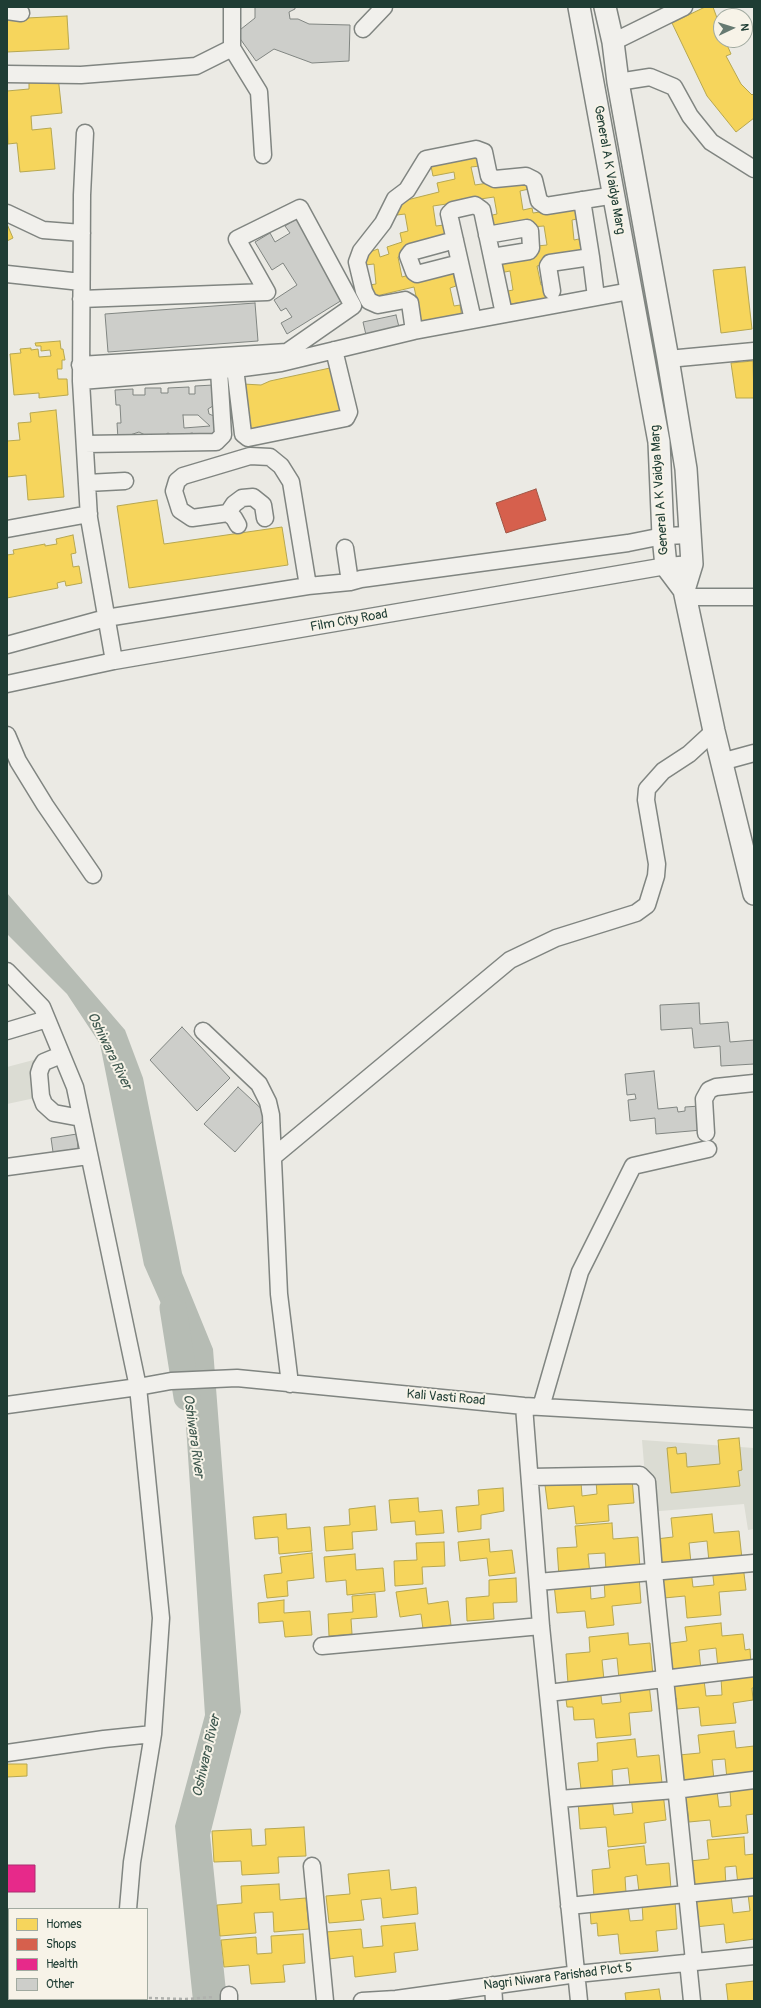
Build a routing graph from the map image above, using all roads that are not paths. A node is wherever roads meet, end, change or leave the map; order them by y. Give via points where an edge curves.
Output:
1 (232, 7) edge
2 (384, 7) edge
3 (579, 7) edge
4 (605, 7) edge
5 (684, 7) edge
6 (363, 29) dead end
7 (613, 42) junction
8 (232, 48) junction
9 (7, 74) edge
10 (618, 82) junction
11 (85, 133) dead end
12 (263, 155) dead end
13 (754, 169) edge
14 (615, 195) junction
15 (582, 200) junction
16 (7, 213) edge
17 (82, 233) junction
18 (487, 235) junction
19 (455, 240) junction
20 (492, 257) junction
21 (591, 257) junction
22 (460, 263) junction
23 (7, 274) edge
24 (81, 282) junction
25 (552, 291) dead end
26 (630, 291) junction
27 (596, 296) junction
28 (81, 299) junction
29 (504, 314) junction
30 (474, 320) junction
31 (414, 331) junction
32 (334, 350) junction
33 (754, 351) edge
34 (668, 359) junction
35 (227, 369) junction
36 (80, 373) junction
37 (84, 444) junction
38 (125, 484) dead end
39 (87, 486) junction
40 (89, 514) junction
41 (265, 518) dead end
42 (7, 529) edge
43 (691, 535) junction
44 (663, 536) junction
45 (345, 548) dead end
46 (692, 564) junction
47 (666, 566) junction
48 (350, 582) junction
49 (308, 586) junction
50 (684, 594) junction
51 (754, 597) edge
52 (106, 618) junction
53 (7, 645) edge
54 (114, 661) junction
55 (7, 684) edge
56 (714, 732) junction
57 (7, 735) edge
58 (754, 753) edge
59 (721, 762) junction
60 (751, 870) edge
61 (93, 875) dead end
62 (754, 894) edge
63 (7, 971) edge
64 (47, 1019) junction
65 (7, 1031) edge
66 (203, 1032) dead end
67 (61, 1055) junction
68 (754, 1083) edge
69 (81, 1118) junction
70 (706, 1133) dead end
71 (708, 1149) dead end
72 (88, 1156) junction
73 (273, 1157) junction
74 (7, 1167) edge
75 (290, 1384) junction
76 (138, 1387) junction
77 (7, 1405) edge
78 (524, 1406) junction
79 (541, 1407) junction
80 (754, 1419) edge
81 (530, 1477) junction
82 (754, 1563) edge
83 (654, 1572) junction
84 (538, 1582) junction
85 (541, 1626) junction
86 (322, 1646) dead end
87 (754, 1668) edge
88 (664, 1680) junction
89 (548, 1693) junction
90 (153, 1734) junction
91 (7, 1753) edge
92 (754, 1780) edge
93 (675, 1790) junction
94 (559, 1799) junction
95 (312, 1866) dead end
96 (754, 1887) edge
97 (686, 1895) junction
98 (570, 1906) junction
99 (128, 1908) edge
100 (754, 1956) edge
101 (691, 1961) junction
102 (576, 1974) junction
103 (493, 1993) edge
104 (396, 2000) edge
105 (325, 2001) edge
106 (362, 2001) edge
107 (579, 2001) edge
108 (692, 2001) edge

1 - 8 street
2 - 6 street
3 - 14 main road, General A K Vaidya Marg
4 - 7 main road, General A K Vaidya Marg
5 - 7 street
7 - 10 main road, General A K Vaidya Marg
8 - 9 street via 196,66 81,75
8 - 12 street via 259,92
10 - 13 street via 650,77 674,87 690,116 711,142
10 - 34 main road, General A K Vaidya Marg
11 - 17 street
14 - 15 street
14 - 26 main road, General A K Vaidya Marg
15 - 21 street
15 - 31 street via 546,206 539,201 534,180 526,176 495,179 489,176 484,152 476,149 426,159 407,190 396,199 383,223 361,251 357,262 369,301 378,305 405,300 410,303
16 - 17 street via 43,230
17 - 24 street
18 - 19 street via 482,210 475,205 453,210 449,214
18 - 20 street
18 - 20 street via 527,228 530,231 529,251
19 - 22 street
19 - 22 street via 411,252 408,256 417,274
20 - 29 street
21 - 25 street via 550,263 548,266
21 - 27 street
22 - 30 street
23 - 24 street
24 - 28 street
26 - 27 street
26 - 44 main road, General A K Vaidya Marg via 659,442
27 - 29 street
28 - 36 street
28 - 36 street via 268,292 237,239 300,208 353,306 288,352
29 - 30 street
30 - 31 street
31 - 32 street
32 - 35 street via 281,363
32 - 35 street via 349,412 346,418 248,438 243,434
33 - 34 street
34 - 43 main road, General A K Vaidya Marg via 686,469
35 - 36 street
35 - 37 street via 223,435 216,442
36 - 37 street
37 - 39 street
38 - 39 street
39 - 40 street
40 - 42 street
40 - 52 street
41 - 49 street via 263,505 253,497 242,498 234,504 233,519 192,518 180,510 174,491 177,481 183,476 250,456 270,457 281,466 291,482
43 - 44 street
43 - 46 main road, General A K Vaidya Marg
44 - 47 main road, General A K Vaidya Marg
44 - 48 street
45 - 48 street
46 - 47 street, Film City Road
46 - 50 main road, General A K Vaidya Marg
47 - 50 main road, General A K Vaidya Marg
47 - 54 street, Film City Road
48 - 49 street
49 - 52 street
50 - 51 street
50 - 56 main road, General A K Vaidya Marg
52 - 53 street
52 - 54 street
54 - 55 street, Film City Road
56 - 59 main road, General A K Vaidya Marg
56 - 73 street via 662,771 647,789 646,800 657,864 647,905 636,913 556,938 510,960
57 - 61 street via 18,761 37,792
58 - 59 street
59 - 60 main road, General A K Vaidya Marg
60 - 62 main road, General A K Vaidya Marg
63 - 64 street via 42,1007
64 - 65 street
64 - 67 street
66 - 73 street via 259,1084 271,1115
67 - 69 street via 75,1087
67 - 69 street via 44,1062 41,1067 41,1096 44,1104 54,1112
68 - 70 street via 709,1090 704,1099
69 - 72 street
71 - 79 street via 633,1166 580,1272
72 - 74 street
72 - 76 street
73 - 75 street via 278,1294
75 - 76 street, Kali Vasti Road via 237,1378 171,1381
75 - 78 street, Kali Vasti Road
76 - 77 street, Kali Vasti Road
76 - 90 street via 161,1618
78 - 79 street, Kali Vasti Road
78 - 81 street
79 - 80 street, Kali Vasti Road
81 - 83 street via 644,1478 647,1482
81 - 84 street
82 - 83 street
83 - 84 street
83 - 88 street
84 - 85 street
85 - 86 street
85 - 89 street
87 - 88 street
88 - 89 street
88 - 93 street
89 - 94 street
90 - 91 street
90 - 99 street via 132,1862
92 - 93 street
93 - 94 street
93 - 97 street
94 - 98 street
95 - 105 street
96 - 97 street
97 - 98 street
97 - 101 street
98 - 102 street
100 - 101 street, Nagri Niwara Parishad Plot 5
101 - 102 street, Nagri Niwara Parishad Plot 5
101 - 108 street
102 - 103 street, Nagri Niwara Parishad Plot 5
102 - 107 street
103 - 104 street, Nagri Niwara Parishad Plot 5
104 - 106 street, Nagri Niwara Parishad Plot 5

